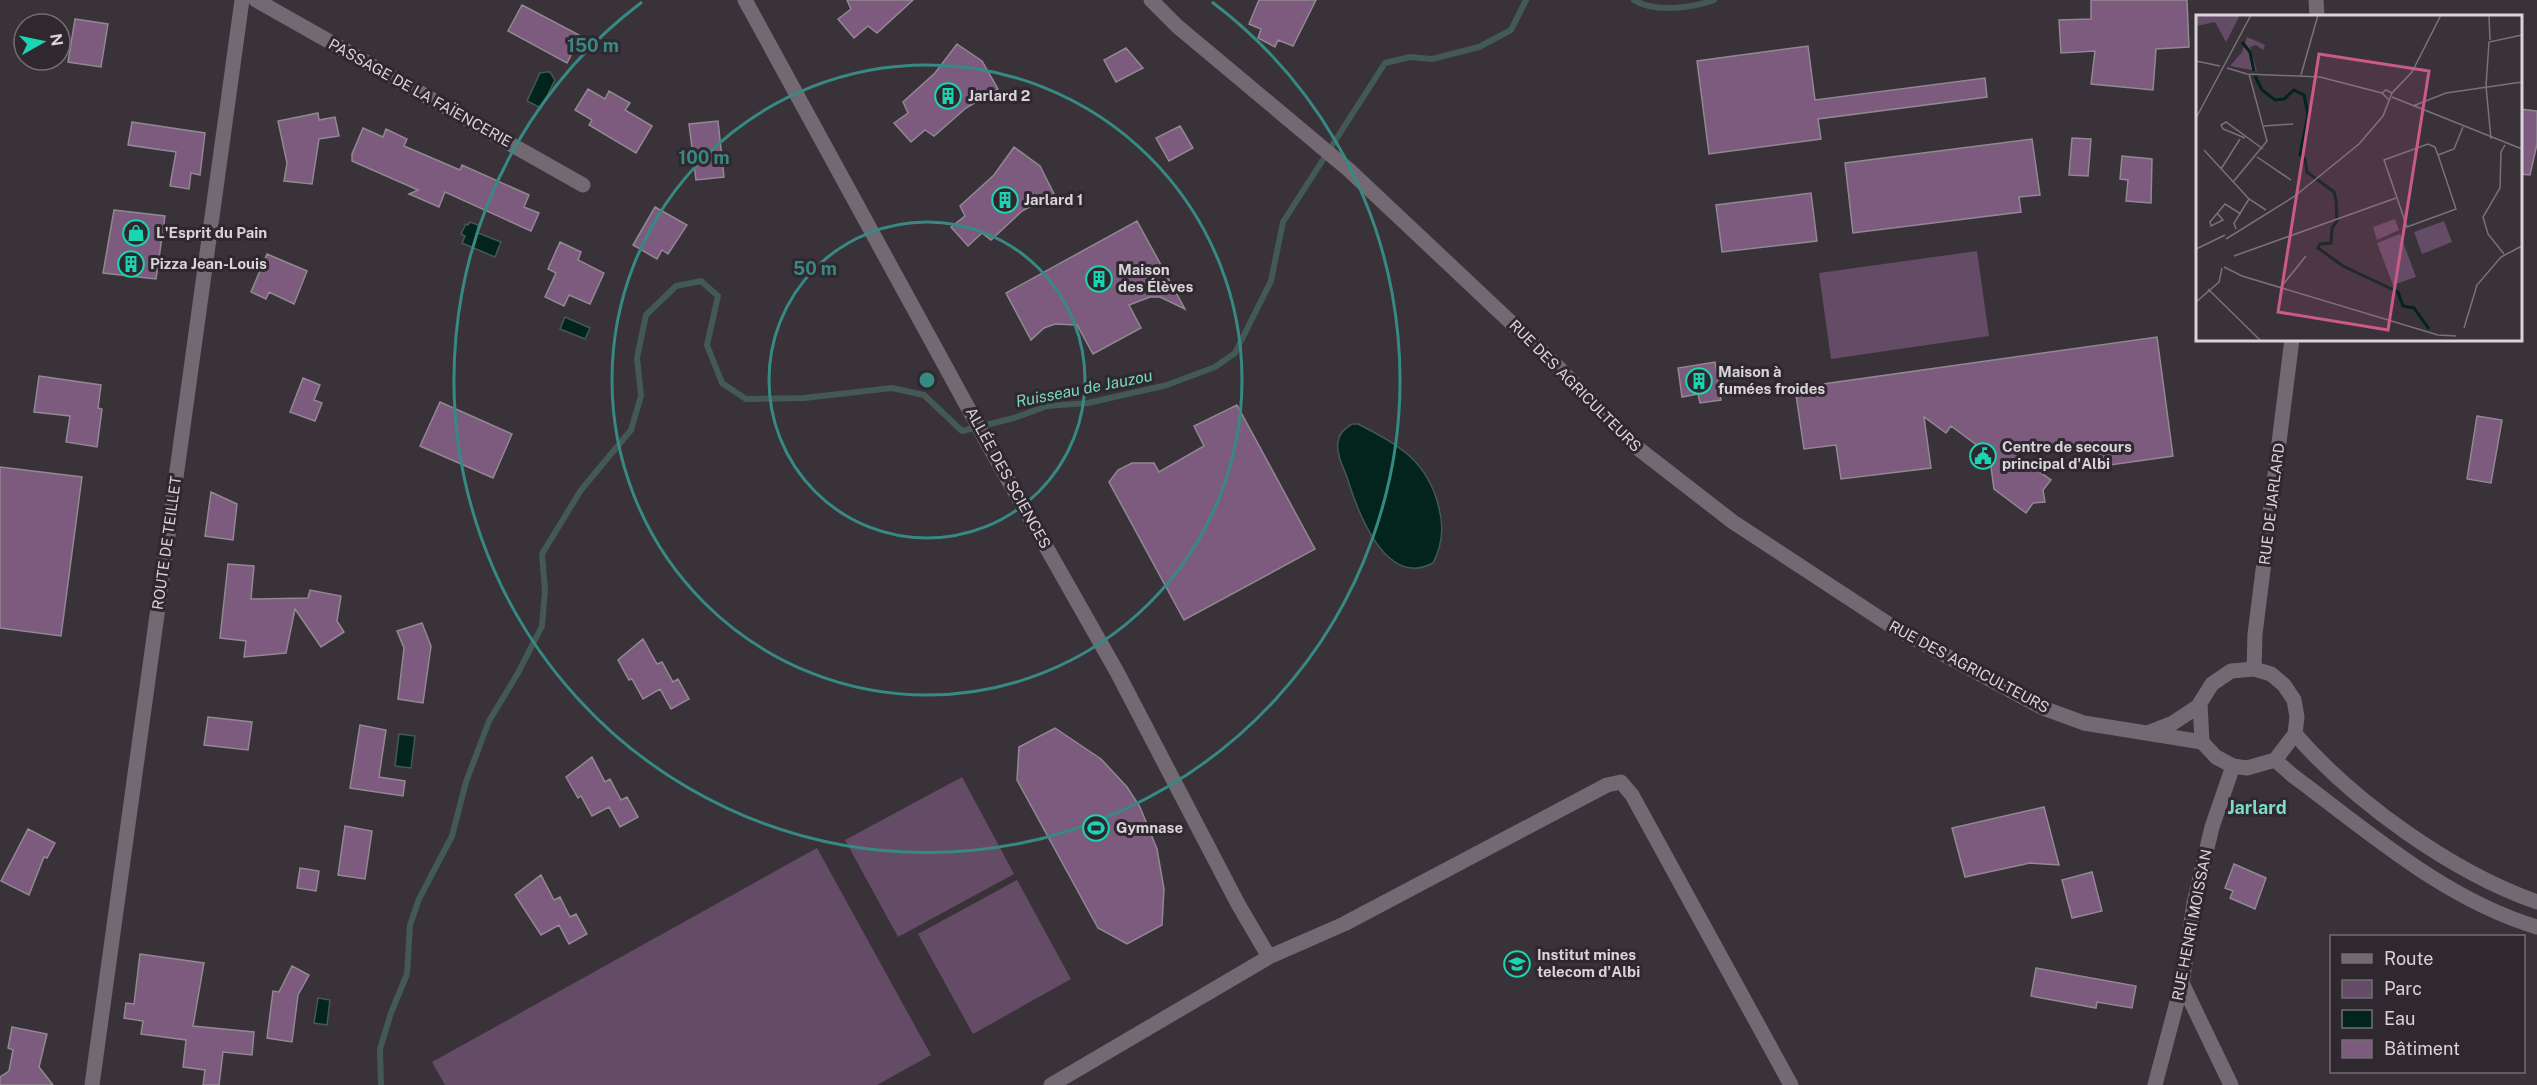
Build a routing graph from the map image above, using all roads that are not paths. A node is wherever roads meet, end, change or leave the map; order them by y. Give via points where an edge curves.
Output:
1 (242, 0) edge
2 (256, 0) edge
3 (745, 0) edge
4 (1151, 0) edge
5 (2316, 0) edge
6 (2317, 15) edge
7 (583, 185) dead end
8 (2292, 340) edge
9 (2254, 669) junction
10 (2200, 705) junction
11 (2150, 732) junction
12 (2295, 734) junction
13 (2202, 742) junction
14 (2275, 760) junction
15 (2233, 766) junction
16 (2537, 902) edge
17 (2537, 927) edge
18 (1269, 957) junction
19 (2182, 983) junction
20 (92, 1085) edge
21 (1051, 1085) edge
22 (1791, 1085) edge
23 (2155, 1085) edge
24 (2231, 1085) edge

1 - 20 street, ROUTE DE TEILLET
2 - 7 street, PASSAGE DE LA FAÏENCERIE
3 - 18 street, ALLÉE DES SCIENCES via 1117,672
4 - 11 street, RUE DES AGRICULTEURS via 1349,170 1553,362 1635,446 1733,522 1893,627 2043,708 2084,723
5 - 6 street
8 - 9 street, RUE DE JARLARD via 2255,634
9 - 10 street via 2231,671 2212,684
9 - 12 street via 2271,674 2294,700
10 - 11 street via 2173,723
10 - 13 street
11 - 13 street, RUE DES AGRICULTEURS
12 - 14 street
12 - 16 street via 2320,763 2462,869
13 - 15 street via 2216,758
14 - 15 street via 2247,768
14 - 17 street via 2451,891 2500,916
15 - 19 street, RUE HENRI MOISSAN via 2212,827 2194,903
18 - 21 street
18 - 22 street via 1344,924 1607,785 1621,783 1632,795
19 - 23 street, RUE HENRI MOISSAN
19 - 24 street

